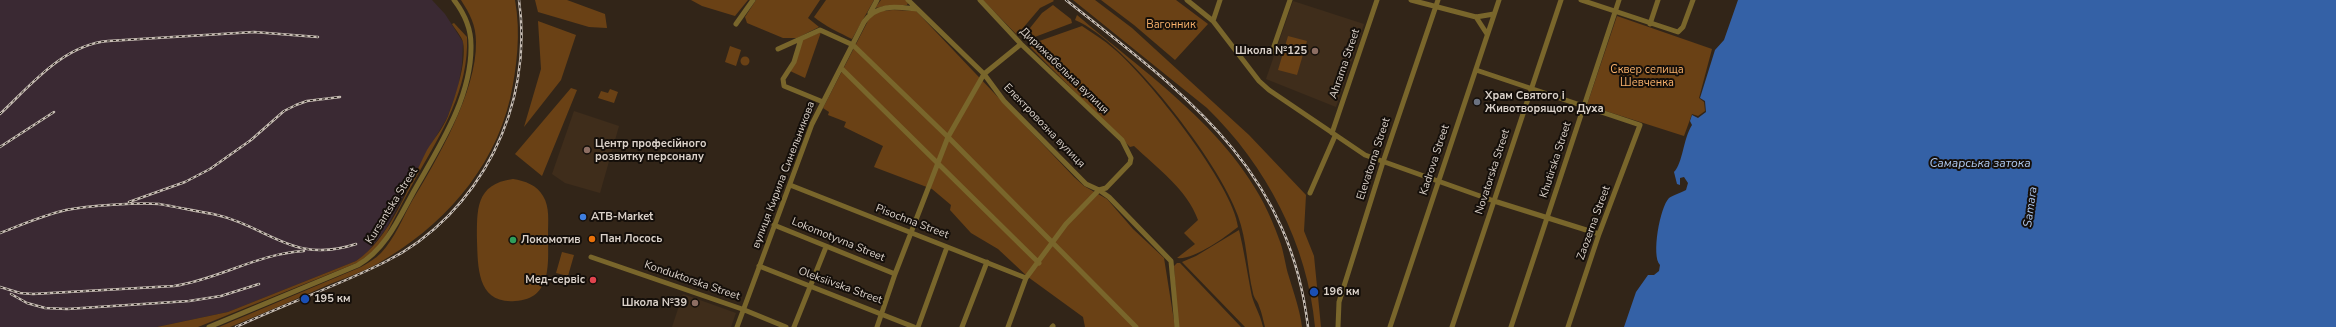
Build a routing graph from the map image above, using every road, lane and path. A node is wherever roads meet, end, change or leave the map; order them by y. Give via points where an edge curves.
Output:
1 (454, 0) edge
2 (753, 0) edge
3 (877, 0) edge
4 (908, 0) edge
5 (980, 0) edge
6 (1187, 0) edge
7 (1220, 0) edge
8 (1290, 0) edge
9 (1377, 0) edge
10 (1410, 0) edge
11 (1438, 0) edge
12 (1499, 0) edge
13 (1561, 0) edge
14 (1581, 0) edge
15 (1619, 0) edge
16 (1658, 0) edge
17 (1693, 0) edge
18 (1435, 7) junction
19 (917, 9) junction
20 (1615, 11) junction
21 (870, 13) junction
22 (1494, 14) junction
23 (1476, 17) junction
24 (1213, 21) junction
25 (736, 24) dead end
26 (1650, 24) junction
27 (1487, 34) junction
28 (801, 39) junction
29 (1022, 44) junction
30 (853, 45) junction
31 (778, 49) dead end
32 (1272, 52) dead end
33 (841, 68) junction
34 (1476, 70) junction
35 (984, 74) junction
36 (1530, 89) junction
37 (823, 102) junction
38 (1584, 107) junction
39 (1334, 135) junction
40 (948, 137) junction
41 (937, 162) junction
42 (1383, 162) junction
43 (1439, 180) junction
44 (790, 185) junction
45 (1099, 190) junction
46 (1310, 193) dead end
47 (1494, 201) junction
48 (1548, 217) junction
49 (774, 225) junction
50 (911, 232) junction
51 (1599, 234) junction
52 (1053, 244) junction
53 (826, 247) junction
54 (947, 247) junction
55 (591, 257) dead end
56 (987, 262) junction
57 (1039, 262) junction
58 (759, 266) junction
59 (895, 274) junction
60 (1026, 278) junction
61 (809, 286) junction
62 (742, 309) junction
63 (882, 313) junction
64 (209, 327) edge
65 (737, 327) edge
66 (786, 327) edge
67 (794, 327) edge
68 (877, 327) edge
69 (914, 327) edge
70 (918, 327) edge
71 (962, 327) edge
72 (1008, 327) edge
73 (1136, 327) edge
74 (1177, 327) edge
75 (1338, 327) edge
76 (1390, 327) edge
77 (1452, 327) edge
78 (1511, 327) edge
79 (1568, 327) edge

1 - 64 street, Kursantska Street via 468,24 470,36 470,57 463,92 436,152 384,242 368,260 358,265
2 - 25 street
3 - 21 street, вулиця Кирила Синельникова
4 - 19 street, Електровозна вулиця
5 - 29 street, Дирижабельна вулиця
6 - 24 street
7 - 24 street
8 - 32 street
9 - 39 street, Ahrarna Street
10 - 18 street
11 - 18 street, Elevatorna Street
12 - 22 street, Kadrova Street
13 - 36 street, Novatorska Street
14 - 20 street
15 - 20 street, Khutirska Street
16 - 26 street
17 - 26 street via 1683,27 1678,32
18 - 23 street
18 - 42 street, Elevatorna Street
19 - 21 street via 881,8
19 - 35 street, Електровозна вулиця
20 - 26 street
20 - 38 street, Khutirska Street
21 - 30 street, вулиця Кирила Синельникова
22 - 23 street
22 - 27 street, Kadrova Street
23 - 27 street
24 - 39 street via 1263,84
27 - 34 street, Kadrova Street
28 - 30 street via 820,30
28 - 31 street
28 - 37 street via 794,62 783,79 784,86
29 - 35 street
29 - 45 street, Дирижабельна вулиця via 1122,140 1131,158 1130,163 1106,188
30 - 33 street, вулиця Кирила Синельникова
30 - 40 street
33 - 37 street, вулиця Кирила Синельникова
33 - 41 street
34 - 36 street
34 - 43 street, Kadrova Street
35 - 40 street
35 - 45 street, Електровозна вулиця via 1004,101 1053,151 1086,184
36 - 38 street
36 - 47 street, Novatorska Street
37 - 44 street, вулиця Кирила Синельникова via 812,124
38 - 48 street, Khutirska Street
38 - 51 street, Zaozerna Street via 1638,124 1640,127
39 - 42 street via 1358,152
39 - 46 street, Ahrarna Street
40 - 41 street
40 - 52 street
41 - 50 street
41 - 57 street
42 - 43 street
42 - 75 street, Elevatorna Street via 1339,302
43 - 47 street
43 - 76 street, Kadrova Street
44 - 49 street, вулиця Кирила Синельникова
44 - 50 street, Pisochna Street
45 - 52 street via 1066,224
45 - 74 street, Електровозна вулиця via 1171,261
47 - 48 street
47 - 77 street, Novatorska Street
48 - 51 street
48 - 78 street, Khutirska Street
49 - 53 street, Lokomotyvna Street
49 - 58 street, вулиця Кирила Синельникова
50 - 54 street, Pisochna Street
50 - 59 street
51 - 79 street, Zaozerna Street
52 - 57 street
52 - 73 street
53 - 59 street, Lokomotyvna Street
53 - 61 street
54 - 56 street, Pisochna Street
54 - 70 street
55 - 62 street, Konduktorska Street
56 - 60 street, Pisochna Street
56 - 71 street
57 - 60 street
58 - 61 street, Oleksiivska Street
58 - 62 street, вулиця Кирила Синельникова
59 - 63 street
60 - 72 street
61 - 63 street, Oleksiivska Street
61 - 67 street
62 - 65 street, вулиця Кирила Синельникова
62 - 66 street, Konduktorska Street
63 - 68 street
63 - 69 street, Oleksiivska Street

